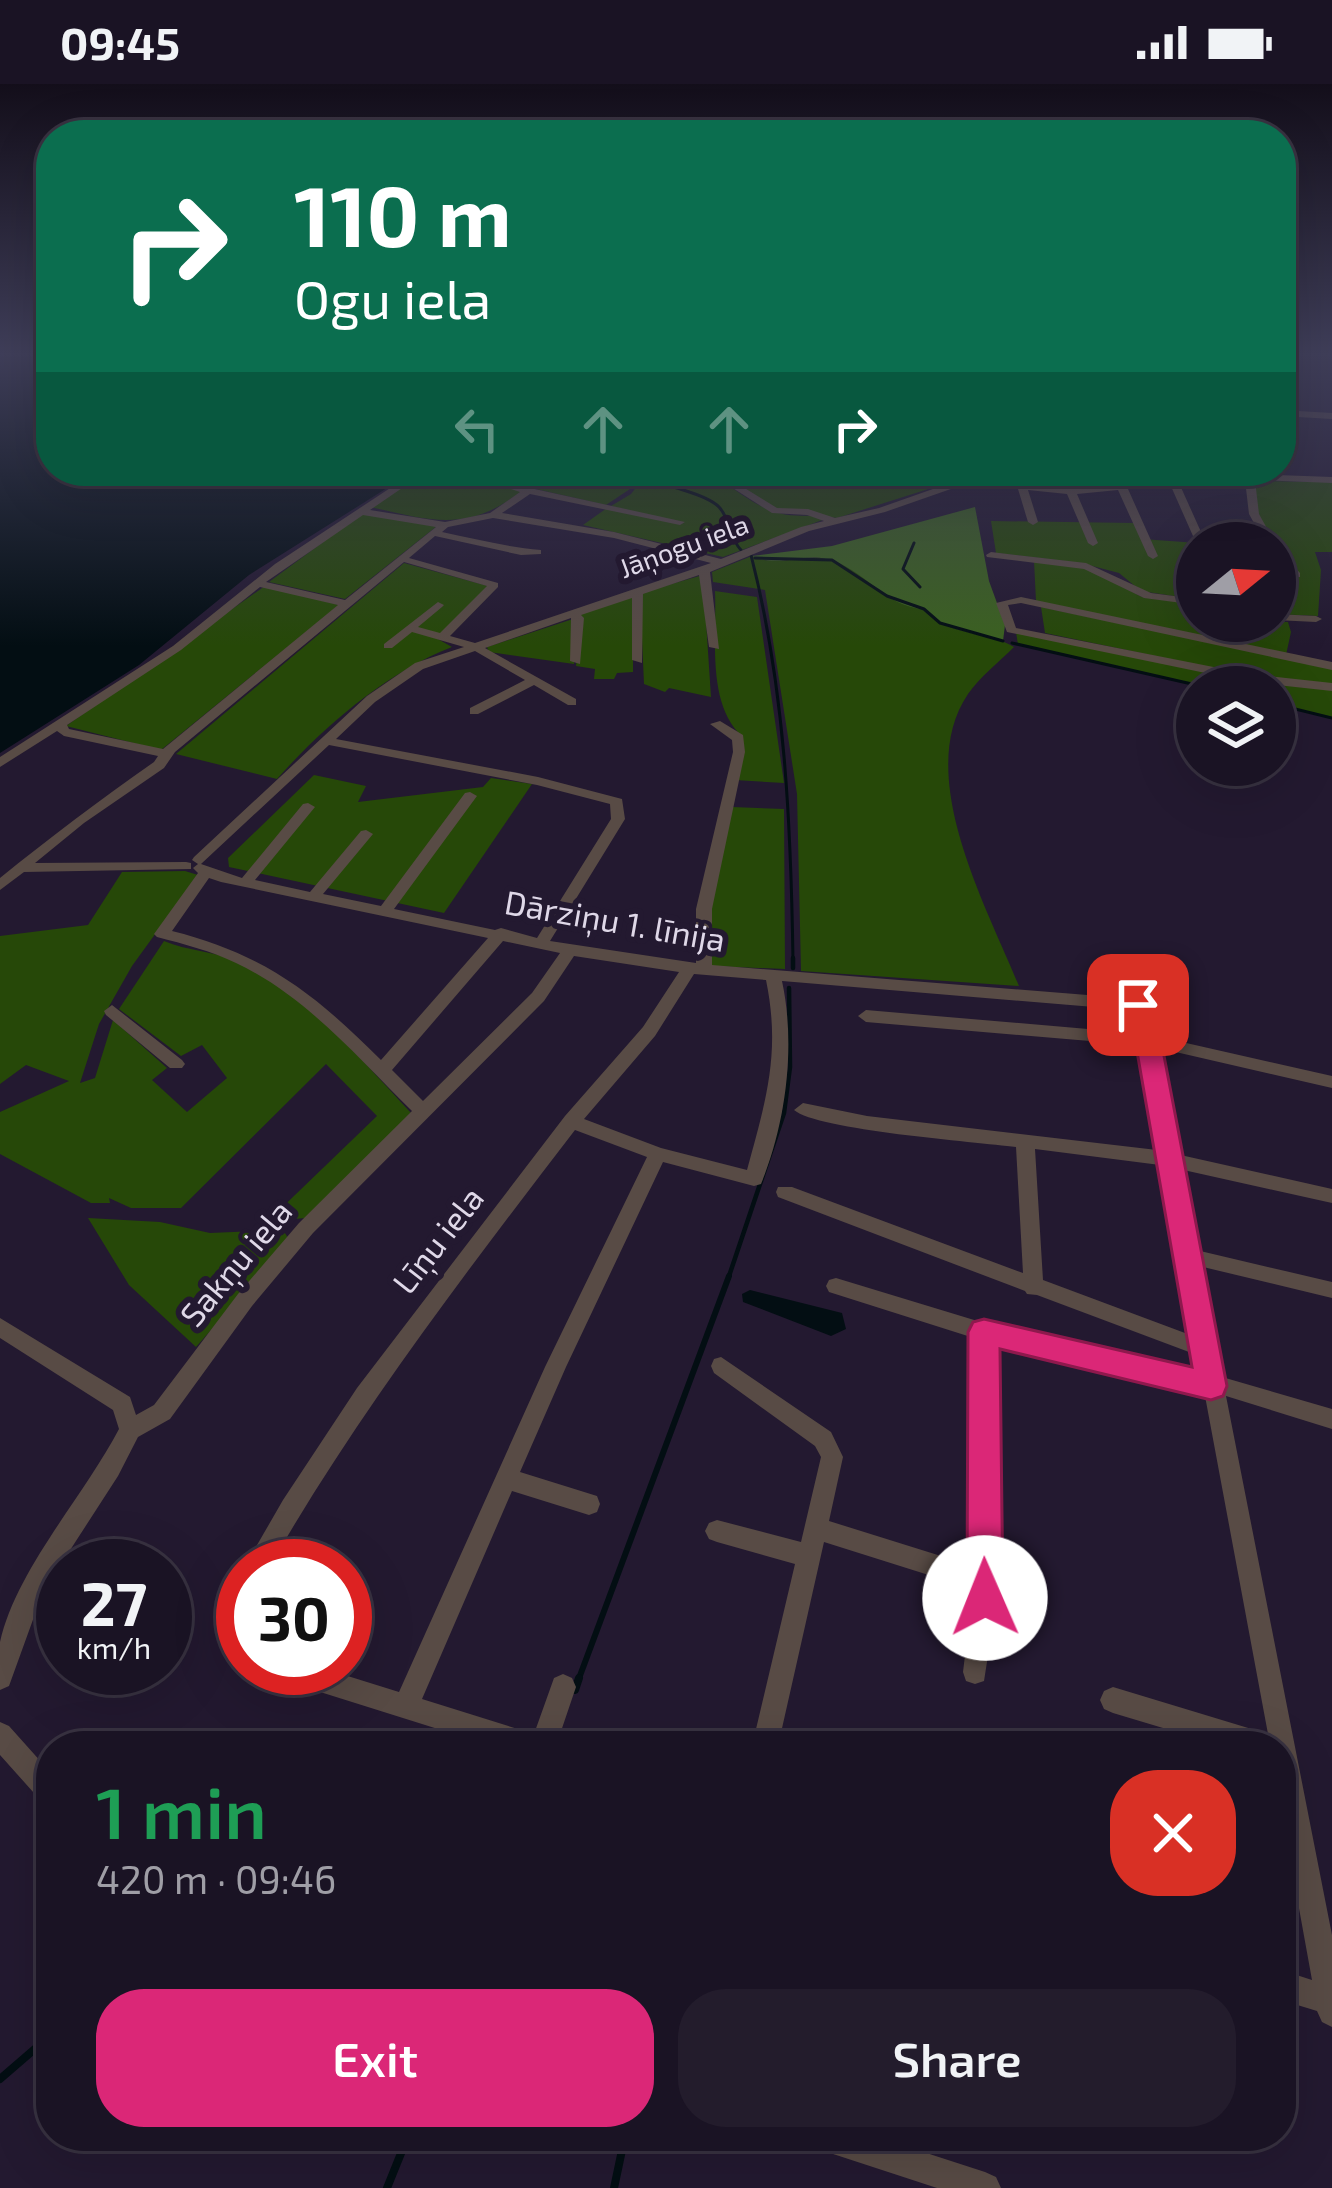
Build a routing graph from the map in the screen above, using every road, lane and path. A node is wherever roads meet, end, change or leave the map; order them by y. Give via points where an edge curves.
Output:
1 (1296, 479) edge
2 (1332, 480) edge
3 (401, 486) edge
4 (514, 486) edge
5 (736, 486) edge
6 (936, 486) edge
7 (1014, 486) edge
8 (1130, 486) edge
9 (1175, 486) edge
10 (1251, 486) edge
11 (1122, 487) junction
12 (1023, 488) junction
13 (528, 490) junction
14 (1071, 492) junction
15 (604, 506) junction
16 (364, 512) junction
17 (494, 515) junction
18 (833, 521) junction
19 (1034, 521) dead end
20 (680, 522) dead end
21 (1192, 522) edge
22 (1259, 522) edge
23 (575, 527) junction
24 (439, 529) junction
25 (1094, 544) dead end
26 (537, 551) dead end
27 (991, 555) dead end
28 (1153, 556) dead end
29 (403, 559) junction
30 (723, 563) junction
31 (704, 570) junction
32 (262, 584) junction
33 (637, 591) junction
34 (1176, 597) edge
35 (348, 604) junction
36 (438, 605) dead end
37 (573, 614) junction
38 (1316, 619) dead end
39 (1296, 620) edge
40 (1296, 627) edge
41 (410, 628) junction
42 (443, 637) junction
43 (388, 646) dead end
44 (715, 646) dead end
45 (476, 647) junction
46 (1288, 657) junction
47 (638, 660) dead end
48 (576, 661) dead end
49 (1332, 666) edge
50 (535, 680) junction
51 (1332, 687) edge
52 (572, 702) dead end
53 (474, 711) dead end
54 (716, 724) dead end
55 (61, 726) junction
56 (327, 741) junction
57 (166, 754) junction
58 (0, 763) edge
59 (470, 796) dead end
60 (308, 807) dead end
61 (366, 834) dead end
62 (198, 866) junction
63 (20, 868) junction
64 (0, 869) edge
65 (245, 883) junction
66 (0, 885) edge
67 (314, 896) junction
68 (386, 911) junction
69 (501, 933) junction
70 (542, 942) junction
71 (570, 950) junction
72 (696, 969) junction
73 (773, 975) junction
74 (112, 1011) dead end
75 (866, 1016) dead end
76 (1148, 1040) junction
77 (176, 1064) dead end
78 (381, 1072) junction
79 (1332, 1082) edge
80 (803, 1110) dead end
81 (422, 1111) junction
82 (571, 1121) junction
83 (1024, 1140) junction
84 (658, 1154) junction
85 (1170, 1161) junction
86 (784, 1192) dead end
87 (1332, 1196) edge
88 (1185, 1255) junction
89 (836, 1286) dead end
90 (1034, 1288) junction
91 (1332, 1290) edge
92 (0, 1327) edge
93 (984, 1332) junction
94 (1204, 1348) junction
95 (721, 1366) dead end
96 (1211, 1386) junction
97 (1332, 1419) edge
98 (130, 1430) junction
99 (507, 1479) junction
100 (589, 1504) dead end
101 (815, 1528) junction
102 (717, 1531) dead end
103 (272, 1539) edge
104 (808, 1556) junction
105 (984, 1581) junction
106 (4, 1665) edge
107 (975, 1672) dead end
108 (563, 1687) dead end
109 (372, 1693) edge
110 (1113, 1700) dead end
111 (407, 1703) junction
112 (489, 1731) edge
113 (548, 1731) edge
114 (768, 1731) edge
115 (1217, 1731) edge
116 (1275, 1731) edge
117 (0, 1735) edge
118 (36, 1776) edge
119 (1296, 1837) edge
120 (1296, 1992) edge
121 (1331, 2007) edge
122 (873, 2151) edge
123 (985, 2188) edge

1 - 2 street, Jāņogu iela
3 - 16 street
4 - 13 street
5 - 18 street via 775,511
6 - 18 street, Jāņogu iela
7 - 12 street, Jāņogu iela
8 - 11 street, Jāņogu iela
9 - 21 street
10 - 22 street
11 - 14 street, Jāņogu iela
11 - 28 street
12 - 14 street, Jāņogu iela
12 - 19 street
13 - 15 street
13 - 17 street
14 - 25 street
15 - 20 street
15 - 23 street
16 - 24 street
16 - 32 street
17 - 23 street
17 - 24 street
18 - 30 street, Jāņogu iela
23 - 30 street
24 - 26 street
24 - 29 street
27 - 34 street via 1086,566 1148,596
29 - 35 street
29 - 42 street via 494,585
30 - 31 street, Jāņogu iela
31 - 33 street, Jāņogu iela
31 - 44 street
32 - 35 street
32 - 55 street
33 - 37 street, Jāņogu iela
33 - 47 street
35 - 57 street
36 - 41 street
37 - 45 street, Jāņogu iela
37 - 48 street
38 - 39 street
40 - 46 street
41 - 42 street
41 - 43 street
42 - 45 street
45 - 50 street
45 - 56 street, Jāņogu iela via 396,680
46 - 49 street
46 - 51 street via 1004,599 1011,630
50 - 52 street
50 - 53 street
54 - 72 street via 738,738 739,752
55 - 57 street
55 - 58 street
56 - 62 street, Jāņogu iela
56 - 70 street via 616,802 618,819
57 - 63 street
59 - 68 street
60 - 65 street
61 - 67 street
62 - 63 street
62 - 65 street, Dārziņu 1. līnija
62 - 78 street, Jāņogu iela via 162,934 270,973 315,1003
63 - 64 street
63 - 66 street
65 - 67 street, Dārziņu 1. līnija
67 - 68 street, Dārziņu 1. līnija
68 - 69 street, Dārziņu 1. līnija
69 - 70 street, Dārziņu 1. līnija
69 - 78 street
70 - 71 street, Dārziņu 1. līnija
71 - 72 street, Dārziņu 1. līnija
71 - 81 street, Sakņu iela via 538,997
72 - 73 street, Dārziņu 1. līnija
72 - 82 street, Līņu iela
73 - 76 street, Dārziņu 1. līnija via 1129,1001 1138,1005
73 - 84 street via 781,1014 778,1084 754,1179
74 - 77 street
75 - 76 street
76 - 79 street
76 - 85 street
78 - 81 street
80 - 83 street
81 - 98 street, Sakņu iela via 306,1228 162,1412
82 - 84 street
82 - 103 street, Līņu iela via 373,1378
83 - 85 street
83 - 90 street
84 - 99 street
85 - 87 street
85 - 88 street
86 - 90 street
88 - 91 street
88 - 94 street
89 - 93 street
90 - 94 street
92 - 98 street via 122,1404
93 - 96 street
93 - 105 street
94 - 96 street
95 - 101 street via 823,1439 832,1457
96 - 97 street
96 - 116 street
98 - 106 street, Sakņu iela via 34,1585
99 - 100 street
99 - 111 street
101 - 104 street
101 - 105 street
102 - 104 street
104 - 114 street
105 - 107 street
108 - 113 street
109 - 111 street
110 - 115 street
111 - 112 street
117 - 118 street
119 - 121 street
120 - 121 street
122 - 123 street

